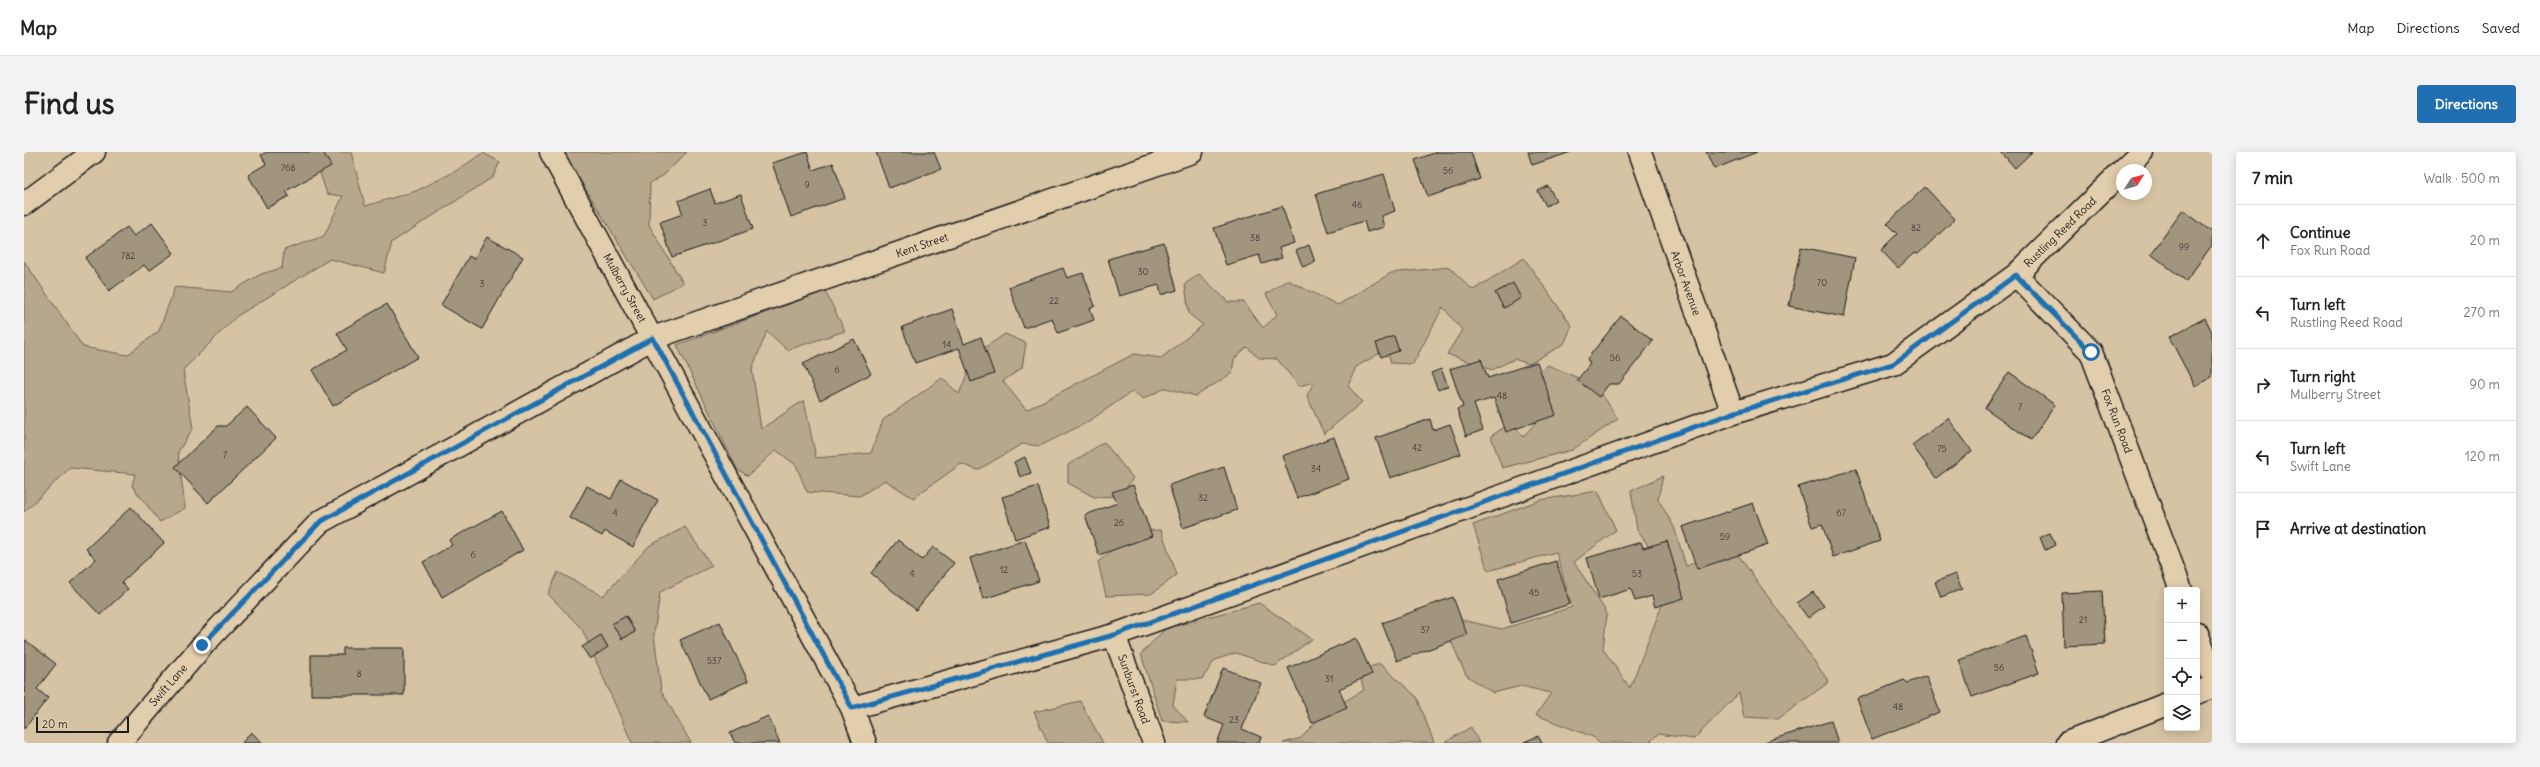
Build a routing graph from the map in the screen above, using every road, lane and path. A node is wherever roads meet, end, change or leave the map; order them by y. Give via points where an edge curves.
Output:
1 (94, 152) edge
2 (550, 152) edge
3 (1192, 152) edge
4 (1640, 152) edge
5 (2142, 152) edge
6 (2130, 164) edge
7 (2116, 178) edge
8 (24, 204) edge
9 (2016, 275) junction
10 (653, 338) junction
11 (1733, 413) junction
12 (2180, 587) edge
13 (1114, 635) junction
14 (2200, 641) edge
15 (2212, 673) edge
16 (2212, 687) edge
17 (2200, 691) edge
18 (2164, 705) edge
19 (852, 708) junction
20 (119, 743) edge
21 (866, 743) edge
22 (1154, 743) edge
23 (2067, 743) edge

1 - 8 street
2 - 10 street, Mulberry Street
3 - 10 street, Kent Street
4 - 11 street, Arbor Avenue
5 - 6 street, Rustling Reed Road
7 - 9 street, Rustling Reed Road
9 - 11 street, Rustling Reed Road via 1893,364
9 - 12 street, Fox Run Road via 2091,352
10 - 19 street, Mulberry Street
10 - 20 street, Swift Lane via 320,522 202,645
11 - 13 street, Rustling Reed Road
13 - 19 street, Rustling Reed Road
13 - 22 street, Sunburst Road
14 - 15 street
16 - 17 street
18 - 23 street
19 - 21 street, Mulberry Street

